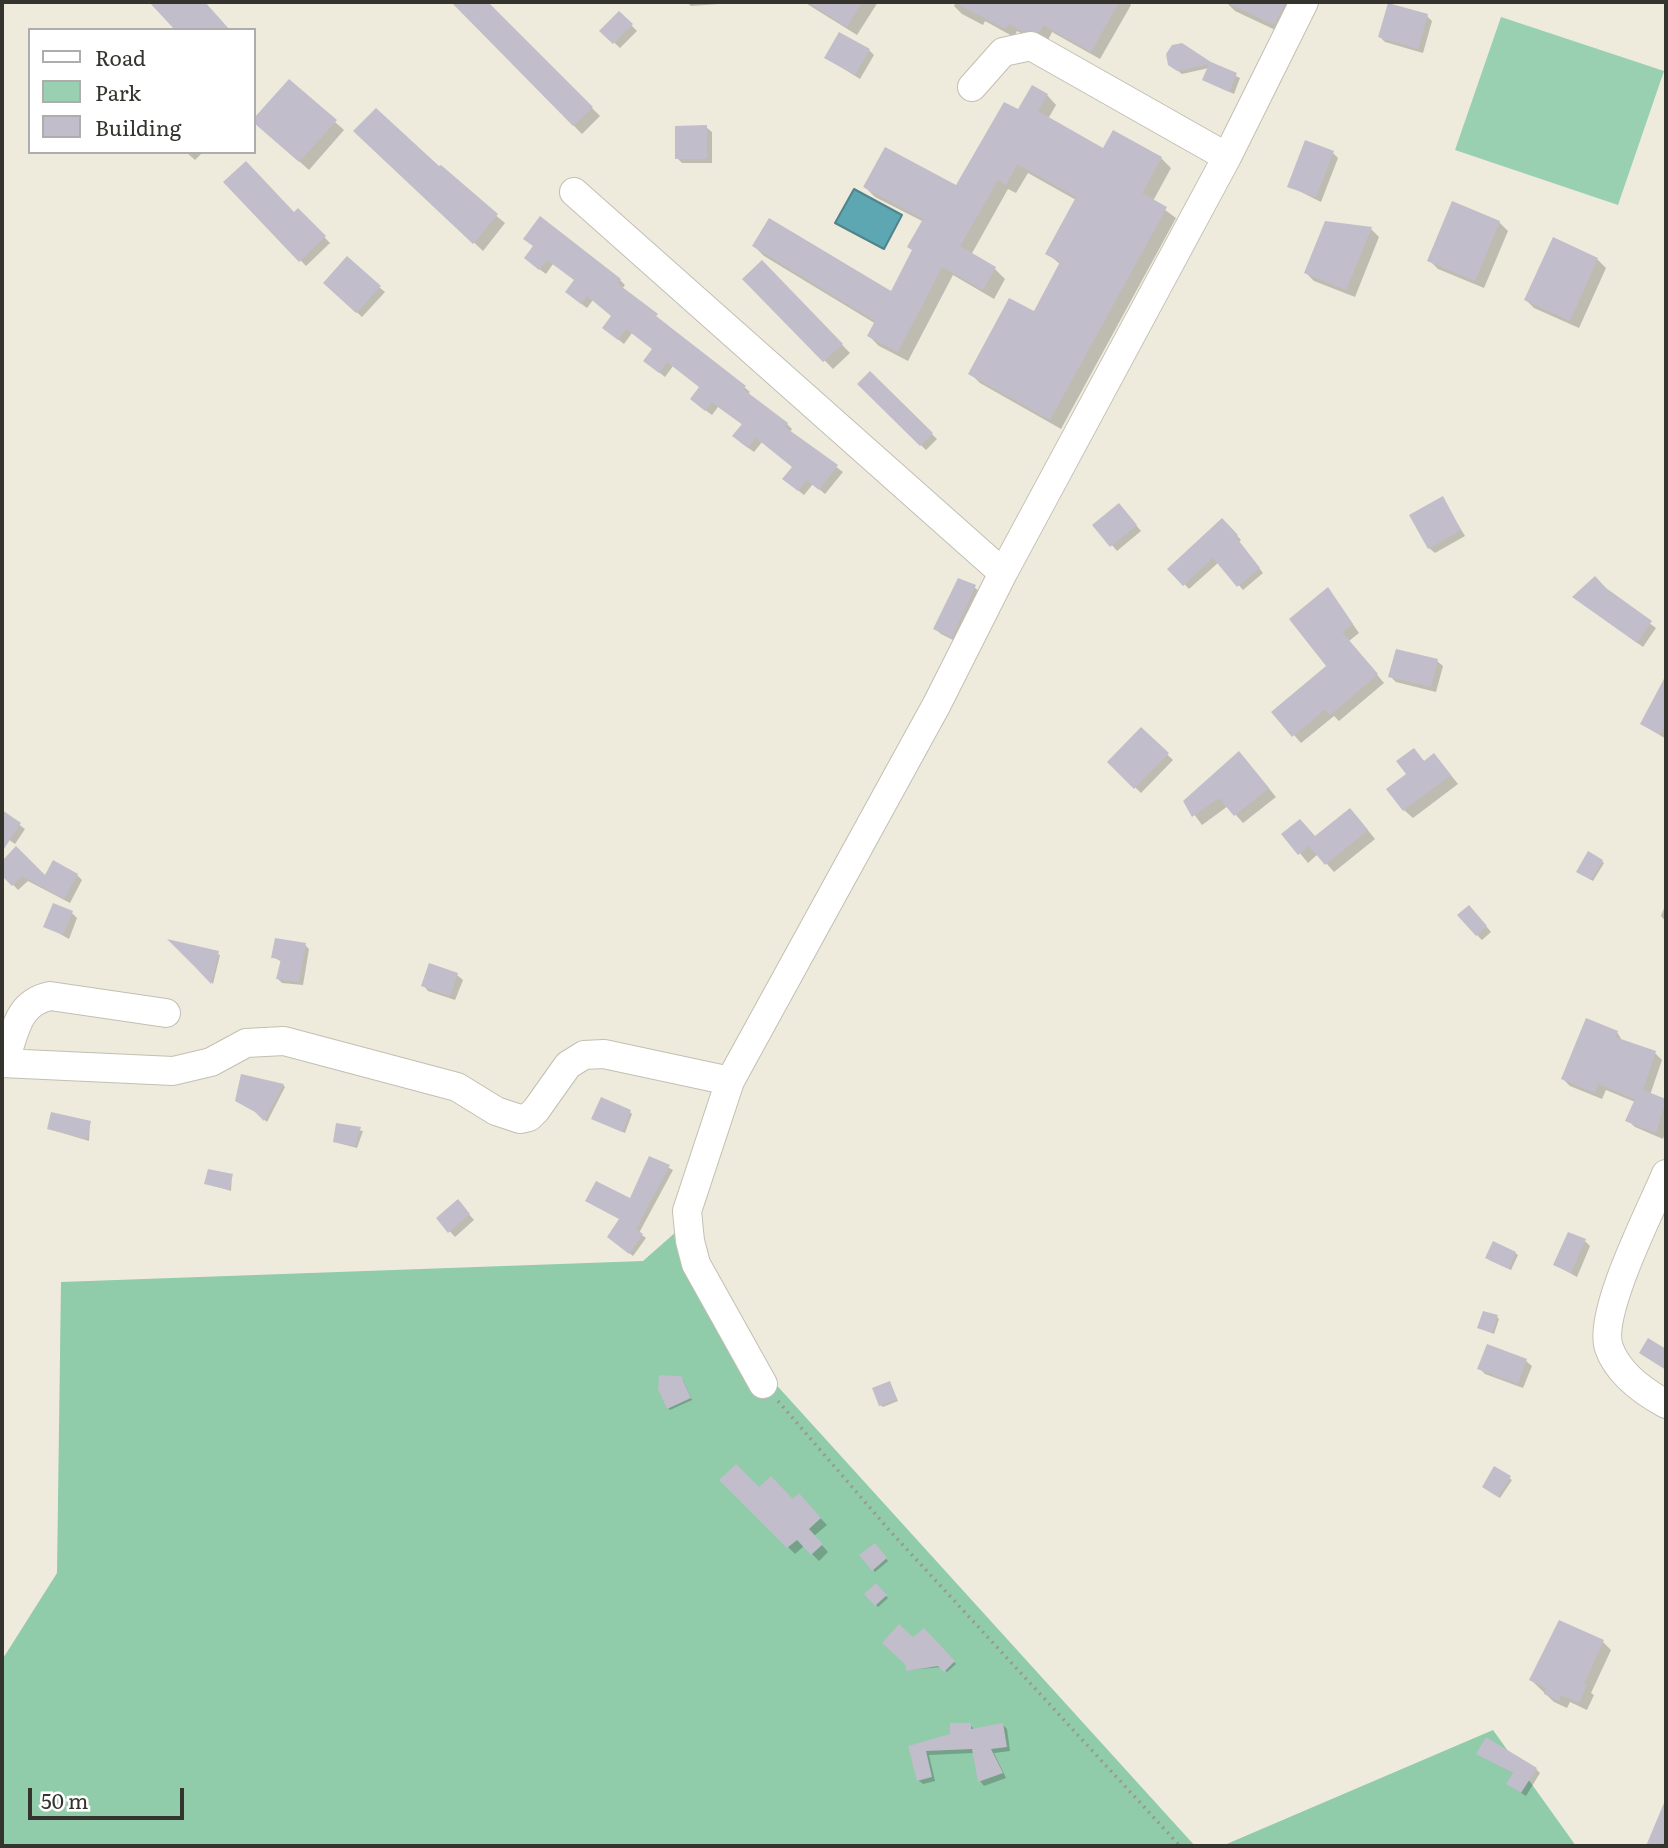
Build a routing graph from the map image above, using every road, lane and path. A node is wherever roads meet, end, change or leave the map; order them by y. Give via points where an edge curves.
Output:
1 (1304, 2) edge
2 (972, 87) dead end
3 (1227, 156) junction
4 (574, 192) dead end
5 (1003, 573) junction
6 (166, 1013) dead end
7 (3, 1063) edge
8 (730, 1081) junction
9 (1666, 1174) edge
10 (763, 1384) joint
11 (1666, 1404) edge
12 (1180, 1846) edge

1 - 3 street
2 - 3 street via 1003,52 1031,46
3 - 5 street
4 - 5 street
5 - 8 street via 937,704
6 - 7 street via 50,996 34,999 23,1011
7 - 8 street via 173,1071 211,1062 246,1044 284,1041 457,1087 496,1111 520,1119 529,1117 568,1065 584,1055 604,1054
8 - 10 street via 687,1212 690,1241 696,1264
9 - 11 street via 1609,1310 1609,1347 1645,1393
10 - 12 path via 890,1531

